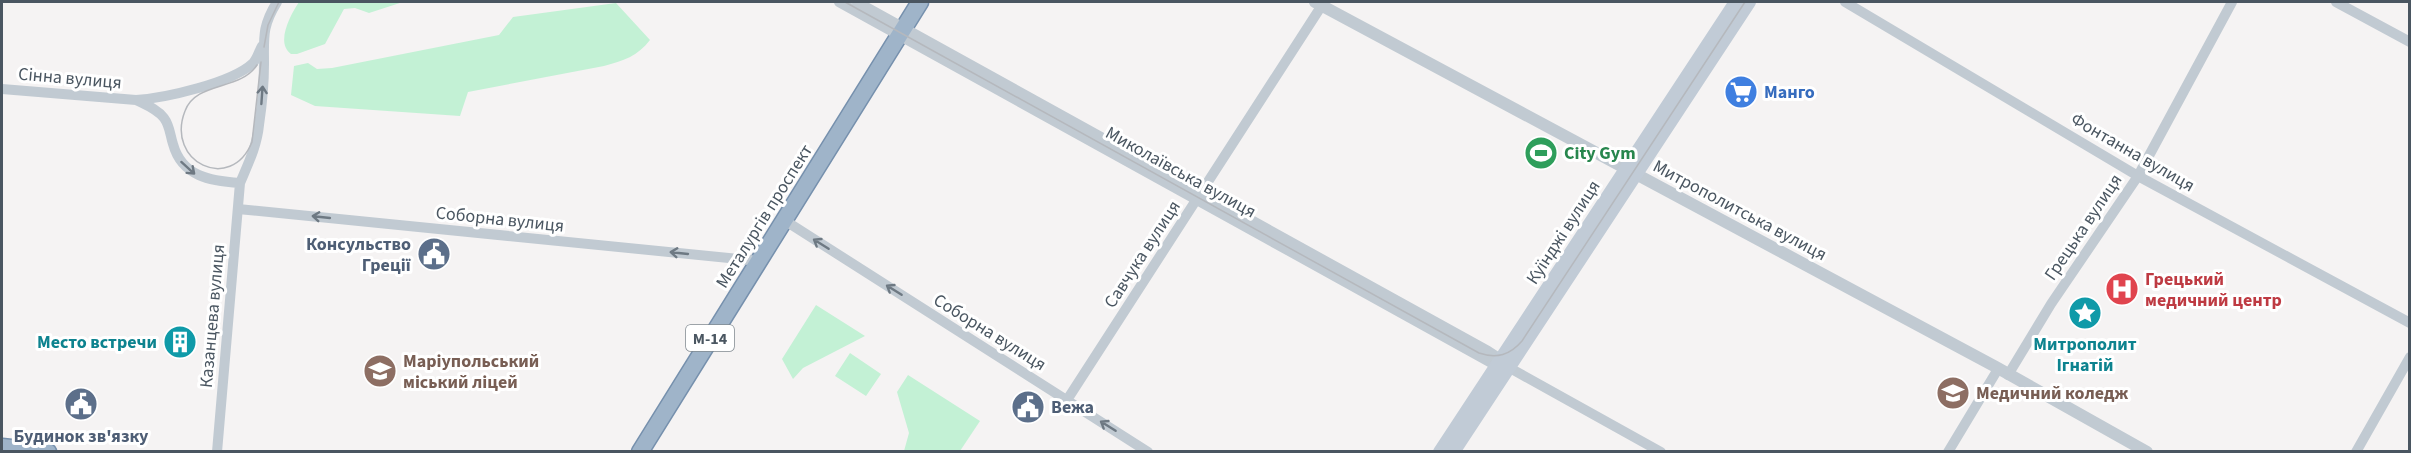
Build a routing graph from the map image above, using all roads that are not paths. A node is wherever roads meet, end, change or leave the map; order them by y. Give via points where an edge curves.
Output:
1 (277, 2) edge
2 (839, 2) edge
3 (857, 2) edge
4 (920, 2) edge
5 (1736, 2) edge
6 (1749, 2) edge
7 (1845, 2) edge
8 (2232, 2) edge
9 (2336, 2) edge
10 (1320, 3) edge
11 (902, 31) junction
12 (2409, 42) edge
13 (259, 63) junction
14 (2, 89) edge
15 (172, 94) junction
16 (136, 100) junction
17 (165, 118) junction
18 (1631, 172) junction
19 (2138, 176) junction
20 (240, 183) junction
21 (1199, 196) junction
22 (238, 209) junction
23 (784, 220) junction
24 (759, 261) junction
25 (2409, 323) edge
26 (2409, 357) edge
27 (1502, 364) junction
28 (2003, 372) junction
29 (1067, 400) junction
30 (2, 447) edge
31 (48, 452) edge
32 (217, 452) edge
33 (640, 452) edge
34 (1148, 452) edge
35 (1440, 452) edge
36 (1453, 452) edge
37 (1661, 452) edge
38 (1948, 452) edge
39 (2147, 452) edge
40 (2356, 452) edge

1 - 13 street, Казанцева вулиця via 268,19
2 - 11 street, Миколаївська вулиця
3 - 11 street, Миколаївська вулиця
4 - 11 highway, Металургів проспект / М-14
5 - 18 main road, Куїнджі вулиця
6 - 18 main road, Куїнджі вулиця
7 - 19 street, Фонтанна вулиця
8 - 19 street, Грецька вулиця
9 - 12 street
10 - 18 street, Митрополитська вулиця
10 - 21 street, Савчука вулиця
11 - 21 street, Миколаївська вулиця
11 - 23 highway, Металургів проспект / М-14
13 - 15 street via 215,82
20 -> 13 street, Казанцева вулиця via 256,144
14 - 16 street, Сінна вулиця
15 - 16 street
15 - 17 street
16 - 17 street
17 -> 20 street via 176,154 190,172 211,181
18 - 27 main road, Куїнджі вулиця
18 - 28 street, Митрополитська вулиця
19 - 25 street, Фонтанна вулиця
19 - 28 street, Грецька вулиця
20 - 22 street, Казанцева вулиця
21 - 27 street, Миколаївська вулиця
21 - 29 street, Савчука вулиця
24 -> 22 street, Соборна вулиця
22 - 32 street, Казанцева вулиця
23 - 24 highway, Металургів проспект / М-14
29 -> 23 street, Соборна вулиця
24 - 33 highway, Металургів проспект / М-14
26 - 40 street
27 - 35 main road, Куїнджі вулиця
27 - 36 main road, Куїнджі вулиця
27 - 37 street, Миколаївська вулиця
28 - 38 street, Грецька вулиця
28 - 39 street, Митрополитська вулиця
34 -> 29 street, Соборна вулиця
30 - 31 highway

